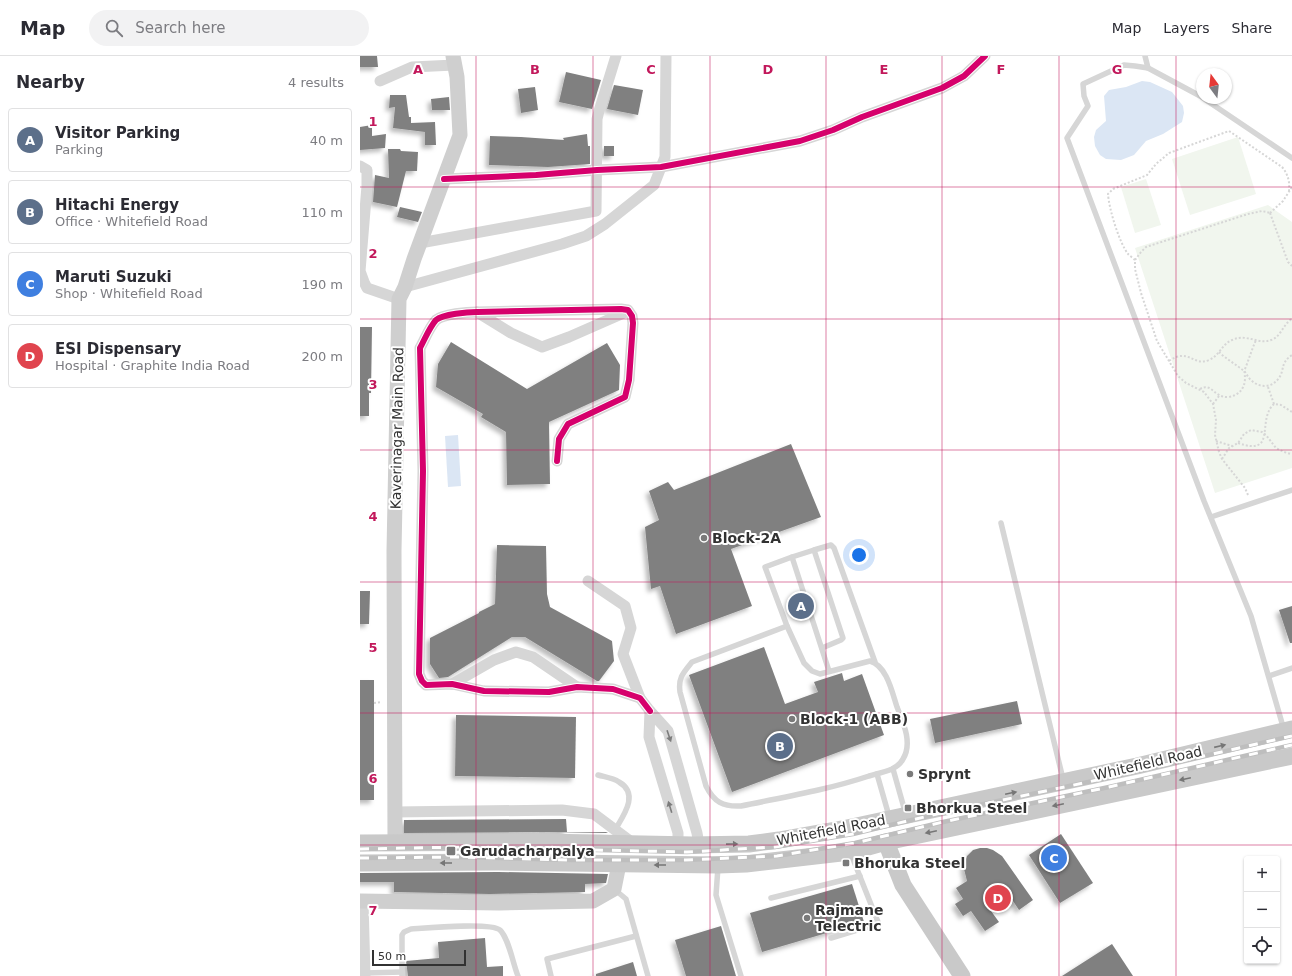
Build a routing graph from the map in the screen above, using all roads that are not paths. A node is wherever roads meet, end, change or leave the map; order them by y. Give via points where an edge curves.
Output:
1 (616, 56) edge
2 (666, 56) edge
3 (985, 56) edge
4 (1145, 56) edge
5 (454, 61) edge
6 (1148, 68) junction
7 (380, 80) dead end
8 (1196, 94) edge
9 (1212, 104) edge
10 (1292, 158) edge
11 (360, 166) edge
12 (661, 167) junction
13 (597, 170) junction
14 (444, 179) junction
15 (364, 186) edge
16 (420, 243) junction
17 (402, 293) junction
18 (628, 310) junction
19 (477, 312) junction
20 (557, 461) dead end
21 (1292, 490) edge
22 (1210, 517) junction
23 (1001, 523) dead end
24 (814, 550) junction
25 (792, 557) junction
26 (588, 581) dead end
27 (787, 626) junction
28 (822, 648) junction
29 (875, 662) junction
30 (1292, 668) edge
31 (830, 671) junction
32 (1269, 676) junction
33 (452, 684) junction
34 (577, 687) junction
35 (640, 698) junction
36 (650, 712) junction
37 (1288, 730) edge
38 (1292, 756) edge
39 (893, 769) junction
40 (877, 774) junction
41 (598, 775) dead end
42 (1063, 782) junction
43 (394, 812) junction
44 (906, 815) junction
45 (890, 818) junction
46 (615, 830) junction
47 (792, 838) junction
48 (886, 842) junction
49 (360, 843) edge
50 (395, 843) junction
51 (634, 844) junction
52 (678, 845) junction
53 (698, 845) junction
54 (850, 852) junction
55 (796, 858) junction
56 (360, 863) edge
57 (619, 864) junction
58 (718, 865) junction
59 (860, 876) junction
60 (614, 889) junction
61 (772, 898) dead end
62 (361, 901) edge
63 (636, 936) junction
64 (831, 938) dead end
65 (402, 974) edge
66 (365, 975) edge
67 (518, 976) edge
68 (551, 976) edge
69 (648, 976) edge
70 (741, 976) edge
71 (962, 976) edge

1 - 13 street via 598,112
2 - 12 street via 665,157
3 - 12 street via 964,76 942,88 833,130 800,141
4 - 6 lane
5 - 7 street via 412,67
5 - 14 street, Kaverinagar Main Road via 460,135
6 - 8 lane
6 - 22 lane via 1124,65 1083,84 1088,106 1067,138
9 - 10 lane
11 - 15 street via 366,170
12 - 13 street
12 - 17 street via 654,185 606,224 586,236
13 - 14 street
13 - 16 street via 596,211
14 - 16 street, Kaverinagar Main Road
15 - 17 street via 360,271 367,288
16 - 17 street, Kaverinagar Main Road
17 - 43 street, Kaverinagar Main Road via 394,551
18 - 19 street
18 - 19 street via 569,337 542,346 511,333
18 - 20 street via 634,323 625,397 568,424 559,439
19 - 33 street via 459,313 437,319 420,348 423,472 419,674 426,685
21 - 22 lane
22 - 32 lane via 1251,616
23 - 42 lane
24 - 25 lane
24 - 28 lane via 842,638
24 - 29 lane via 829,545 834,548
25 - 27 lane via 765,567
25 - 28 lane
26 - 35 street via 625,606 631,628 623,654
27 - 31 lane via 807,667 820,674
27 - 40 lane via 692,662 679,683 701,772 712,797 730,807 741,806
28 - 31 lane
29 - 31 lane via 863,662
29 - 39 lane via 888,681 907,739 904,758
30 - 32 lane
32 - 37 lane
33 - 34 street via 484,691 549,692
33 - 34 street via 494,660 516,652 532,657
34 - 35 street via 613,689
35 - 36 street
52 -> 36 street via 678,833 649,737
36 -> 53 street via 668,731 697,833
42 -> 37 main road, Whitefield Road
38 -> 48 main road, Whitefield Road
39 - 40 lane
39 - 44 lane
40 - 45 lane
41 - 46 lane via 620,782 628,790 630,798 627,809
44 -> 42 main road, Whitefield Road
43 - 46 street via 562,810 594,814
43 - 50 street, Kaverinagar Main Road
44 - 45 main road, Whitefield Road
45 - 47 main road, Whitefield Road
46 - 51 street
53 -> 47 main road, Whitefield Road via 749,844
47 - 55 main road
48 - 54 main road, Whitefield Road
48 - 71 main road via 903,885
49 - 50 main road, Whitefield Road
50 - 51 main road, Whitefield Road
51 - 52 main road, Whitefield Road
52 - 53 main road, Whitefield Road
54 - 55 main road, Whitefield Road
54 - 59 lane
55 - 58 main road, Whitefield Road
57 -> 56 main road, Whitefield Road
58 -> 57 main road, Whitefield Road
57 - 60 street
58 - 70 lane via 716,896
59 - 61 lane
59 - 64 lane via 878,923
60 - 62 street via 593,901
60 - 63 lane via 626,899
62 - 66 street
63 - 68 lane via 547,959
63 - 69 lane
65 - 66 lane
65 - 67 lane via 402,935 408,930 493,926 505,938

